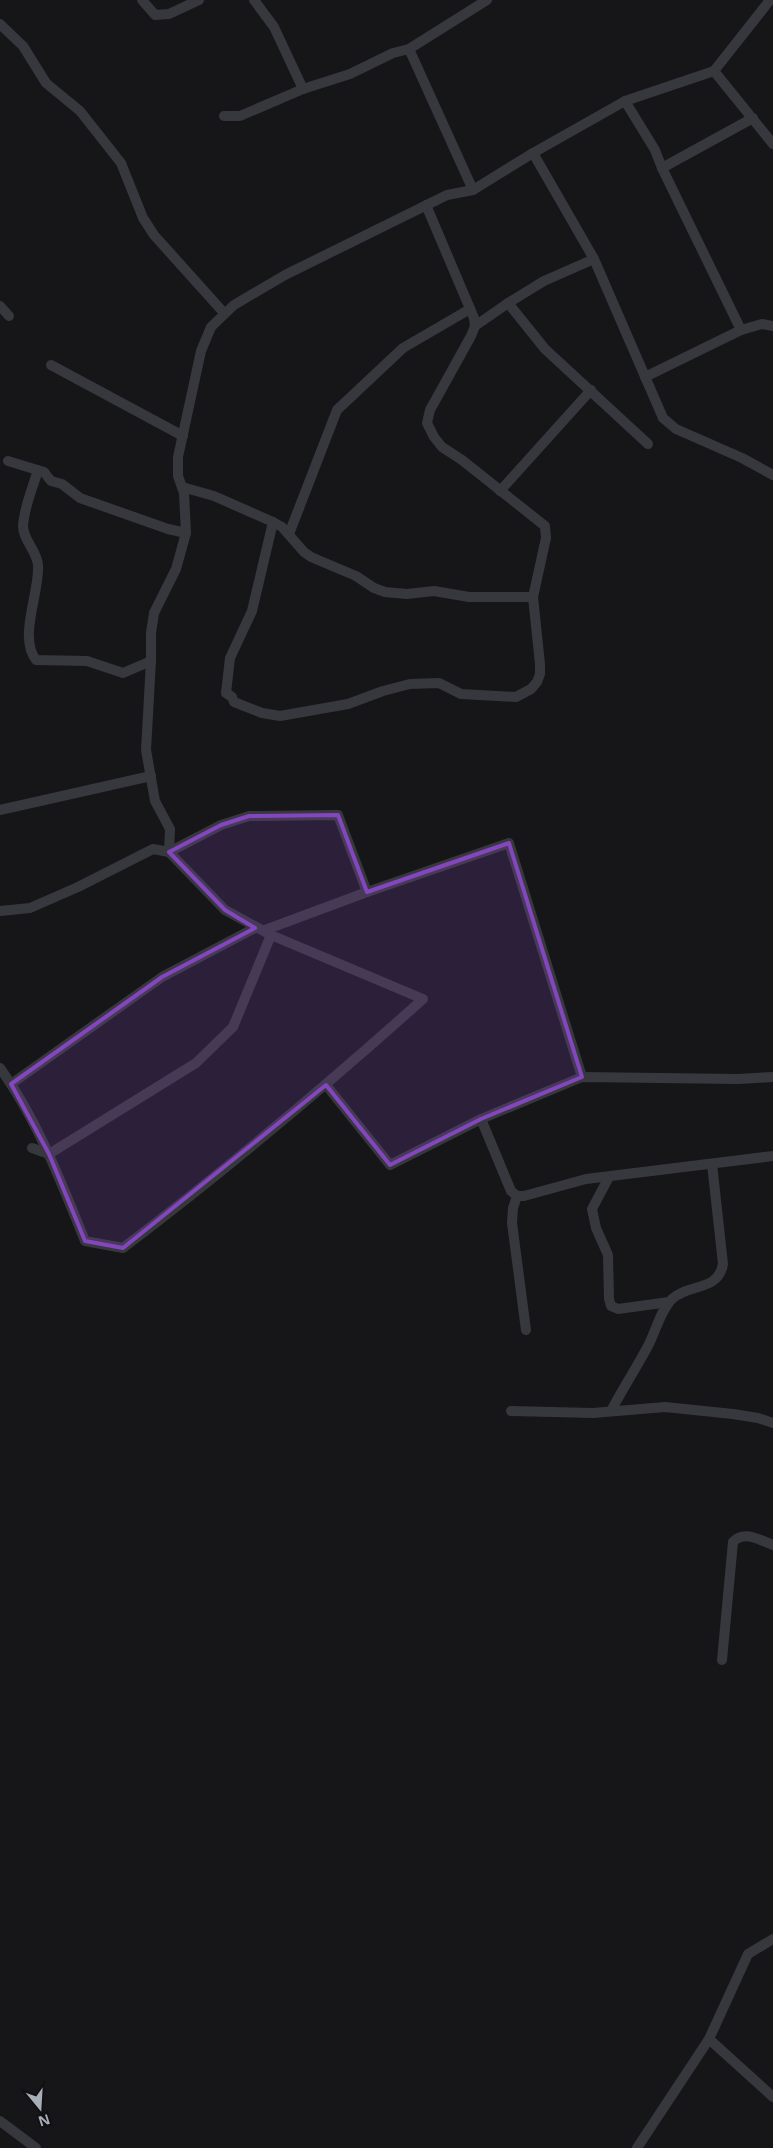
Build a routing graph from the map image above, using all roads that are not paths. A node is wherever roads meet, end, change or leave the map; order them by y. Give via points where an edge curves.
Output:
1 (142, 0) edge
2 (198, 0) edge
3 (254, 0) edge
4 (481, 1) edge
5 (767, 1) edge
6 (0, 24) edge
7 (409, 49) junction
8 (714, 70) junction
9 (303, 89) junction
10 (625, 101) junction
11 (224, 116) dead end
12 (752, 118) junction
13 (773, 144) edge
14 (532, 153) junction
15 (662, 168) junction
16 (473, 190) junction
17 (426, 205) junction
18 (594, 259) junction
19 (508, 303) junction
20 (0, 306) edge
21 (470, 309) junction
22 (224, 313) junction
23 (9, 316) dead end
24 (474, 326) junction
25 (773, 326) edge
26 (741, 330) junction
27 (51, 365) dead end
28 (645, 377) junction
29 (591, 390) junction
30 (183, 436) junction
31 (648, 444) dead end
32 (8, 461) dead end
33 (38, 470) junction
34 (773, 475) edge
35 (182, 487) junction
36 (500, 491) junction
37 (274, 522) junction
38 (186, 533) junction
39 (289, 534) junction
40 (532, 597) junction
41 (152, 661) junction
42 (151, 776) junction
43 (0, 810) edge
44 (169, 852) junction
45 (367, 892) junction
46 (0, 911) edge
47 (263, 931) junction
48 (0, 1068) edge
49 (582, 1077) junction
50 (773, 1077) edge
51 (11, 1084) junction
52 (326, 1085) junction
53 (482, 1119) junction
54 (32, 1148) dead end
55 (49, 1154) junction
56 (773, 1156) edge
57 (712, 1164) junction
58 (609, 1176) junction
59 (517, 1196) junction
60 (669, 1302) junction
61 (526, 1330) dead end
62 (511, 1411) dead end
63 (610, 1411) junction
64 (773, 1423) edge
65 (773, 1545) edge
66 (722, 1660) dead end
67 (773, 1939) edge
68 (709, 2039) junction
69 (773, 2097) edge
70 (0, 2121) edge
71 (36, 2148) edge
72 (637, 2148) edge

1 - 2 street via 155,15 169,14
3 - 9 street via 274,27
4 - 7 street
5 - 8 street
6 - 22 street via 23,46 46,83 80,111 121,163 143,218 154,235
7 - 9 street via 393,53 350,74
7 - 16 street
8 - 10 street
8 - 12 street
9 - 11 street via 240,116
10 - 14 street
10 - 15 street via 655,150
12 - 13 street
12 - 15 street
14 - 16 street
14 - 18 street
15 - 26 street
16 - 17 street via 447,195
17 - 21 street
17 - 22 street via 285,275
18 - 19 street
18 - 28 street
19 - 24 street
19 - 29 street via 545,349
20 - 23 street
21 - 24 street
21 - 39 street via 403,348 337,410
22 - 30 street via 211,327 201,351
24 - 36 street via 430,410 427,423 442,447
25 - 26 street via 762,324
26 - 28 street
27 - 30 street
28 - 34 street via 663,418 676,429
29 - 31 street
29 - 36 street
30 - 35 street via 178,457 178,476
32 - 33 street
33 - 38 street via 80,498
33 - 41 street via 23,528 38,565 28,639 32,655 36,660 87,661 123,673
35 - 37 street via 214,496
35 - 38 street
36 - 40 street via 545,526 546,538
37 - 39 street
37 - 40 street via 254,605 230,658 226,687 226,693 234,702 262,713 280,716 348,704 410,684 439,683 461,694 516,697 531,689 540,674
38 - 41 street via 176,569 154,614
39 - 40 street via 311,557 385,592 434,591 469,597
41 - 42 street via 146,750
42 - 43 street
42 - 44 street via 156,801 170,829
44 - 45 street via 221,825 249,816 338,815
44 - 46 street via 153,849 30,908
44 - 47 street via 225,910
45 - 47 street
45 - 49 street via 509,843
47 - 51 street via 162,977
47 - 52 street via 423,999
47 - 55 street via 233,1027 196,1063
48 - 51 street
49 - 50 street
49 - 53 street
51 - 55 street
52 - 53 street via 390,1165
52 - 55 street via 200,1190 123,1248 85,1241
53 - 59 street via 511,1191
54 - 55 street
56 - 57 street
57 - 58 street
57 - 60 street via 723,1264 721,1274 714,1281 677,1295
58 - 59 street
58 - 60 street via 592,1209 608,1255 611,1306 618,1309
59 - 61 street via 512,1208 512,1223
60 - 63 street
62 - 63 street
63 - 64 street via 665,1407 733,1414
65 - 66 street via 751,1536 738,1537 734,1542
67 - 68 street via 748,1954
68 - 69 street
68 - 72 street
70 - 71 street

